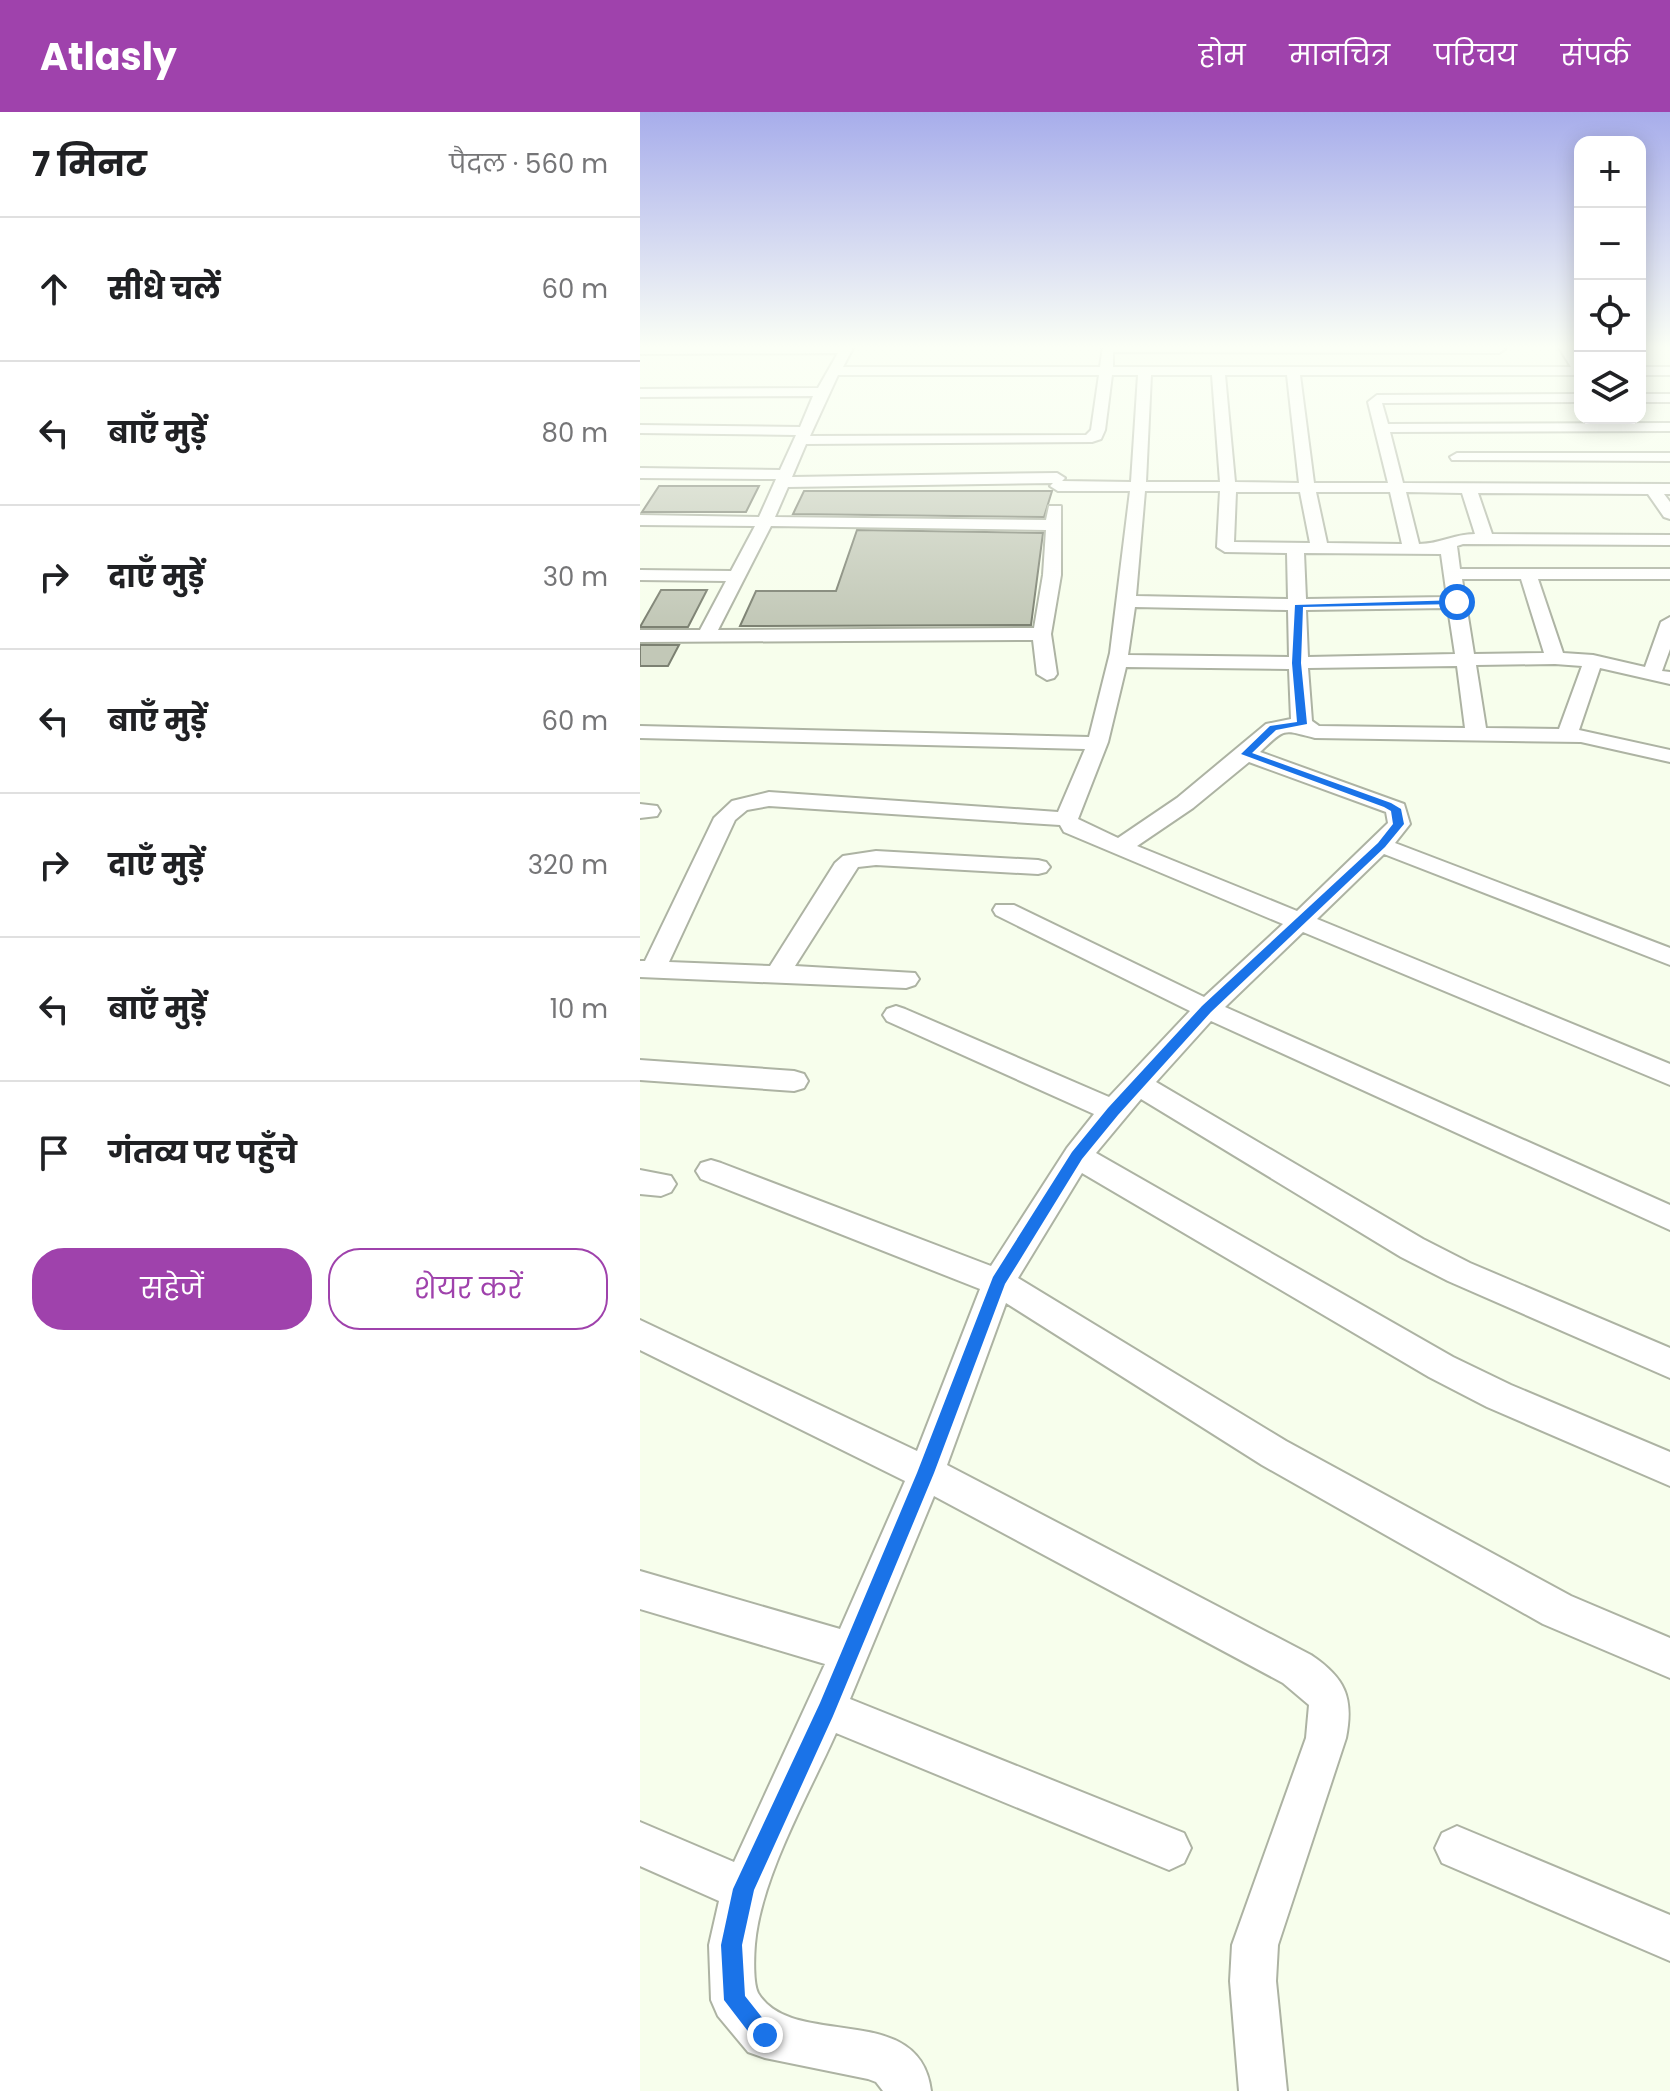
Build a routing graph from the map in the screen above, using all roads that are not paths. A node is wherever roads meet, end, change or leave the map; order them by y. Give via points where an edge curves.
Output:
1 (801, 438) edge
2 (831, 438) edge
3 (1093, 438) edge
4 (1141, 438) edge
5 (1224, 438) edge
6 (1301, 438) edge
7 (1385, 438) edge
8 (1457, 457) dead end
9 (1670, 457) edge
10 (1057, 464) junction
11 (640, 473) edge
12 (784, 478) junction
13 (1138, 487) junction
14 (1228, 488) junction
15 (1307, 488) junction
16 (1398, 488) junction
17 (1469, 489) junction
18 (1662, 489) edge
19 (1670, 514) edge
20 (640, 520) edge
21 (765, 522) junction
22 (1053, 525) junction
23 (1485, 539) junction
24 (1668, 542) edge
25 (1295, 549) junction
26 (1320, 549) junction
27 (1412, 549) junction
28 (1448, 549) junction
29 (1452, 574) junction
30 (1670, 574) edge
31 (640, 575) edge
32 (1528, 575) junction
33 (738, 576) junction
34 (1125, 601) junction
35 (1457, 602) junction
36 (1299, 605) junction
37 (1670, 622) edge
38 (1042, 634) junction
39 (640, 636) edge
40 (706, 636) junction
41 (1555, 658) junction
42 (1464, 659) junction
43 (1117, 661) junction
44 (1593, 661) junction
45 (1296, 663) junction
46 (1047, 674) dead end
47 (1661, 676) edge
48 (1302, 724) junction
49 (640, 732) edge
50 (1476, 732) junction
51 (1567, 735) junction
52 (1097, 743) junction
53 (1246, 754) junction
54 (1670, 756) edge
55 (1067, 819) junction
56 (1381, 845) junction
57 (1122, 846) junction
58 (1038, 867) dead end
59 (1005, 910) dead end
60 (1300, 922) junction
61 (1670, 957) edge
62 (647, 969) edge
63 (779, 972) junction
64 (906, 979) dead end
65 (1207, 1009) junction
66 (896, 1015) dead end
67 (640, 1070) edge
68 (1670, 1075) edge
69 (794, 1081) dead end
70 (1140, 1085) junction
71 (1113, 1111) junction
72 (1077, 1156) junction
73 (711, 1171) dead end
74 (1670, 1218) edge
75 (998, 1282) junction
76 (640, 1334) edge
77 (1670, 1363) edge
78 (1670, 1469) edge
79 (926, 1473) junction
80 (640, 1590) edge
81 (851, 1652) junction
82 (1670, 1658) edge
83 (826, 1709) junction
84 (640, 1844) edge
85 (1169, 1848) dead end
86 (1457, 1848) dead end
87 (744, 1889) junction
88 (1670, 1938) edge
89 (907, 2091) edge
90 (1263, 2091) edge

1 - 12 street
2 - 10 street
3 - 10 street
4 - 13 street
5 - 14 street
6 - 15 street
7 - 16 street
8 - 9 street
10 - 12 street
10 - 13 street
10 - 22 street
11 - 12 street
12 - 21 street
13 - 14 street
13 - 34 street
14 - 15 street
14 - 25 street via 1225,547
15 - 16 street
15 - 26 street
16 - 17 street
16 - 27 street
17 - 18 street
17 - 23 street
18 - 19 street
20 - 21 street
21 - 22 street
21 - 33 street
22 - 38 street via 1052,575
23 - 24 street
23 - 28 street via 1453,541
25 - 26 street
25 - 36 street
26 - 27 street
27 - 28 street
28 - 29 street
29 - 32 street
29 - 35 street
30 - 32 street
31 - 33 street
32 - 41 street
33 - 40 street
34 - 36 street
34 - 43 street
35 - 36 street
35 - 42 street
36 - 45 street
37 - 47 street
38 - 40 street
38 - 46 street
39 - 40 street
41 - 42 street
41 - 44 street
42 - 45 street
42 - 50 street
43 - 45 street
43 - 52 street
44 - 47 street
44 - 51 street
45 - 48 street
48 - 50 street via 1315,732
48 - 53 street via 1273,728
49 - 52 street
50 - 51 street
51 - 54 street
52 - 55 street
53 - 56 street via 1396,809 1399,824
53 - 57 street
55 - 57 street via 1081,833
55 - 62 street via 769,799 734,806
56 - 60 street
56 - 61 street
57 - 60 street
58 - 63 street via 851,861
59 - 65 street
60 - 65 street
60 - 68 street
62 - 63 street
63 - 64 street
65 - 70 street
65 - 74 street
66 - 71 street
67 - 69 street
70 - 71 street
70 - 77 street via 1412,1248
71 - 72 street
72 - 75 street
72 - 78 street via 1407,1350
73 - 75 street
75 - 79 street
75 - 82 street via 1288,1460 1557,1610
76 - 79 street
79 - 81 street
79 - 90 street via 1324,1687 1333,1709 1326,1738 1255,1945
80 - 81 street
81 - 83 street
83 - 85 street
83 - 87 street
84 - 87 street
86 - 88 street
87 - 89 street via 732,1945 734,2000 765,2035 892,2064

